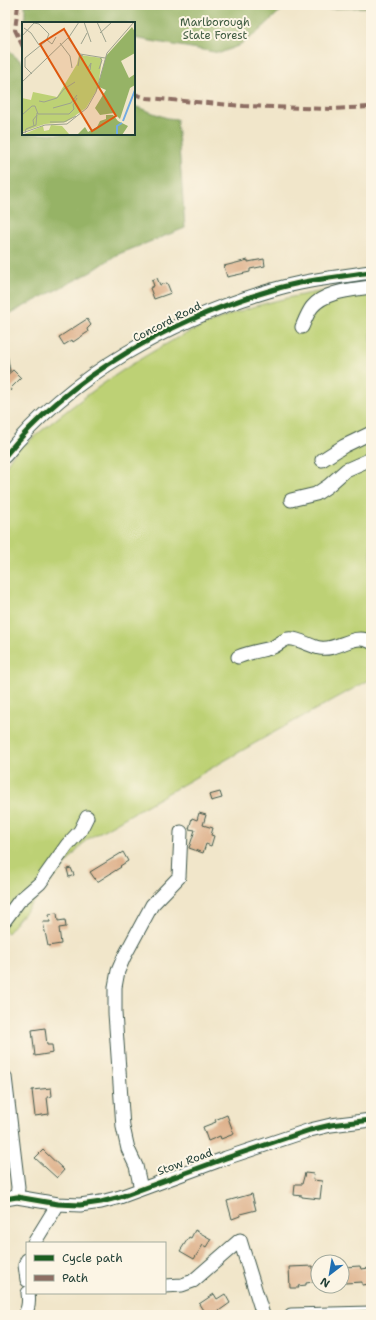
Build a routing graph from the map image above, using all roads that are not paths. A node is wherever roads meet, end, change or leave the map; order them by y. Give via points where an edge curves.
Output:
1 (371, 272) edge
2 (371, 287) edge
3 (302, 327) dead end
4 (371, 433) edge
5 (5, 456) edge
6 (371, 459) edge
7 (322, 460) dead end
8 (291, 500) dead end
9 (371, 642) edge
10 (238, 657) dead end
11 (87, 817) dead end
12 (181, 832) dead end
13 (5, 920) edge
14 (5, 1077) edge
15 (371, 1120) edge
16 (141, 1189) junction
17 (11, 1198) edge
18 (58, 1204) junction
19 (35, 1242) edge
20 (26, 1262) edge
21 (26, 1272) edge
22 (166, 1286) edge
23 (28, 1294) edge
24 (371, 1313) edge
25 (24, 1315) edge
26 (262, 1315) edge
27 (291, 1315) edge

1 - 5 street, Concord Road via 273,289 211,311 147,341 100,370 65,397 32,426
2 - 3 street via 324,297 312,307
4 - 7 street
6 - 8 street via 346,470 316,494
9 - 10 street via 352,640 335,648 320,648 288,639 272,648
11 - 13 street via 80,831 40,883 19,901
12 - 16 street via 179,877 152,905 124,957 115,987 123,1127
14 - 17 street via 18,1187
15 - 16 street, Stow Road via 310,1130
16 - 18 street, Stow Road via 101,1202 80,1205
17 - 18 street, Stow Road
18 - 19 street
20 - 21 street
22 - 26 street via 193,1281 240,1240
23 - 25 street via 29,1300
24 - 27 street

